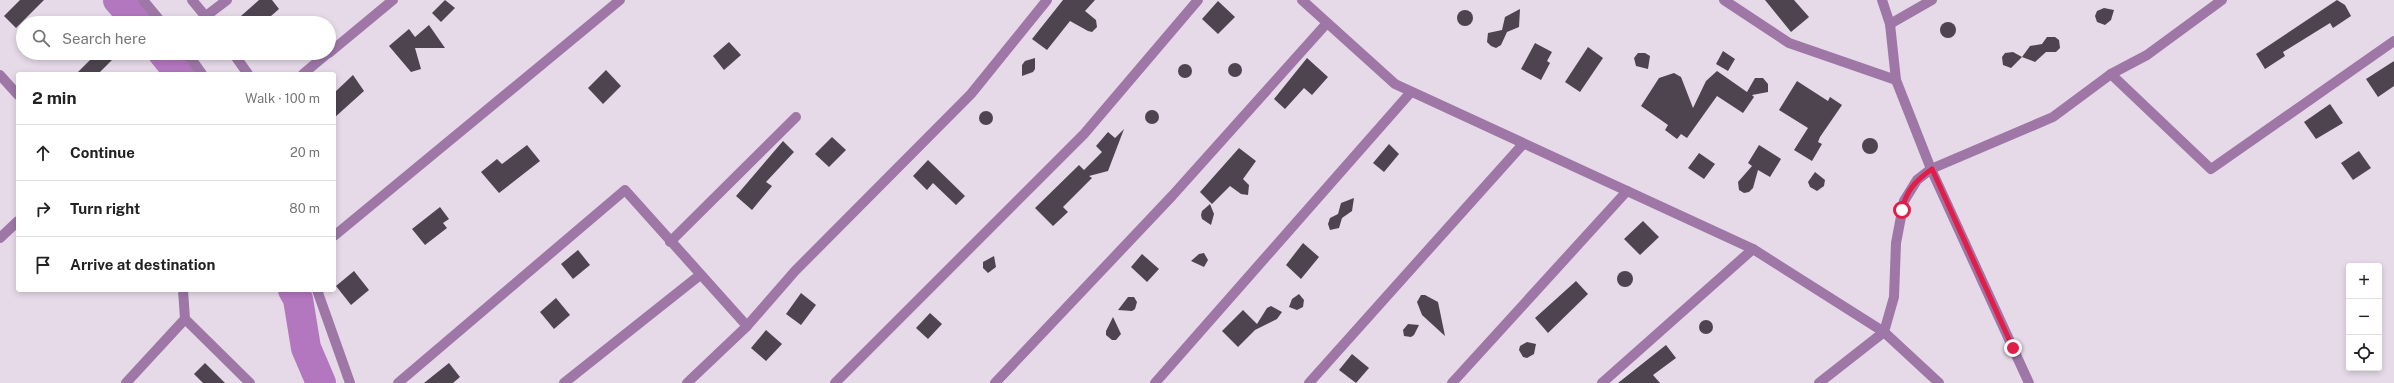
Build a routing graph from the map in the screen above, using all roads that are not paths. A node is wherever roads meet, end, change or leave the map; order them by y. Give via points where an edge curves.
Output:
1 (143, 0) edge
2 (192, 0) edge
3 (227, 0) edge
4 (393, 0) edge
5 (620, 0) edge
6 (1047, 0) edge
7 (1198, 0) edge
8 (1302, 0) edge
9 (1724, 0) edge
10 (1882, 0) edge
11 (1932, 0) edge
12 (2222, 0) edge
13 (156, 16) edge
14 (206, 16) edge
15 (213, 16) edge
16 (1327, 23) junction
17 (1890, 24) junction
18 (2394, 41) edge
19 (336, 47) edge
20 (192, 60) edge
21 (238, 60) edge
22 (320, 60) edge
23 (201, 72) edge
24 (247, 72) edge
25 (305, 72) edge
26 (2111, 74) junction
27 (0, 75) edge
28 (1896, 80) junction
29 (1411, 92) junction
30 (16, 93) edge
31 (796, 117) dead end
32 (1523, 144) junction
33 (1932, 169) junction
34 (1627, 192) junction
35 (16, 223) edge
36 (336, 234) edge
37 (0, 238) edge
38 (670, 242) junction
39 (1753, 250) junction
40 (700, 275) junction
41 (183, 292) edge
42 (318, 292) edge
43 (185, 319) junction
44 (747, 326) junction
45 (1884, 332) junction
46 (126, 383) edge
47 (250, 383) edge
48 (350, 383) edge
49 (398, 383) edge
50 (564, 383) edge
51 (687, 383) edge
52 (835, 383) edge
53 (995, 383) edge
54 (1155, 383) edge
55 (1309, 383) edge
56 (1452, 383) edge
57 (1602, 383) edge
58 (1819, 383) edge
59 (1939, 383) edge
60 (2029, 383) edge

1 - 13 street
2 - 14 street
3 - 15 street
4 - 19 street
5 - 36 street
6 - 44 street via 971,94 795,272
7 - 52 street via 1084,134
8 - 16 street
9 - 28 street via 1789,43
10 - 17 street
11 - 17 street
12 - 26 street via 2147,55
16 - 29 street via 1395,84
16 - 53 street via 1172,196
17 - 28 street
18 - 26 street via 2211,169
20 - 23 street
21 - 24 street
22 - 25 street
26 - 33 street via 2053,117
27 - 30 street
28 - 33 street
29 - 32 street
29 - 54 street
31 - 38 street
32 - 34 street
32 - 55 street
33 - 45 street via 1917,180 1904,201 1896,243 1894,297
33 - 60 street
34 - 39 street
34 - 56 street
35 - 37 street
38 - 40 street
38 - 49 street via 625,190
39 - 45 street
39 - 57 street
40 - 44 street
40 - 50 street
41 - 43 street
42 - 48 street
43 - 46 street
43 - 47 street
44 - 51 street
45 - 58 street
45 - 59 street

